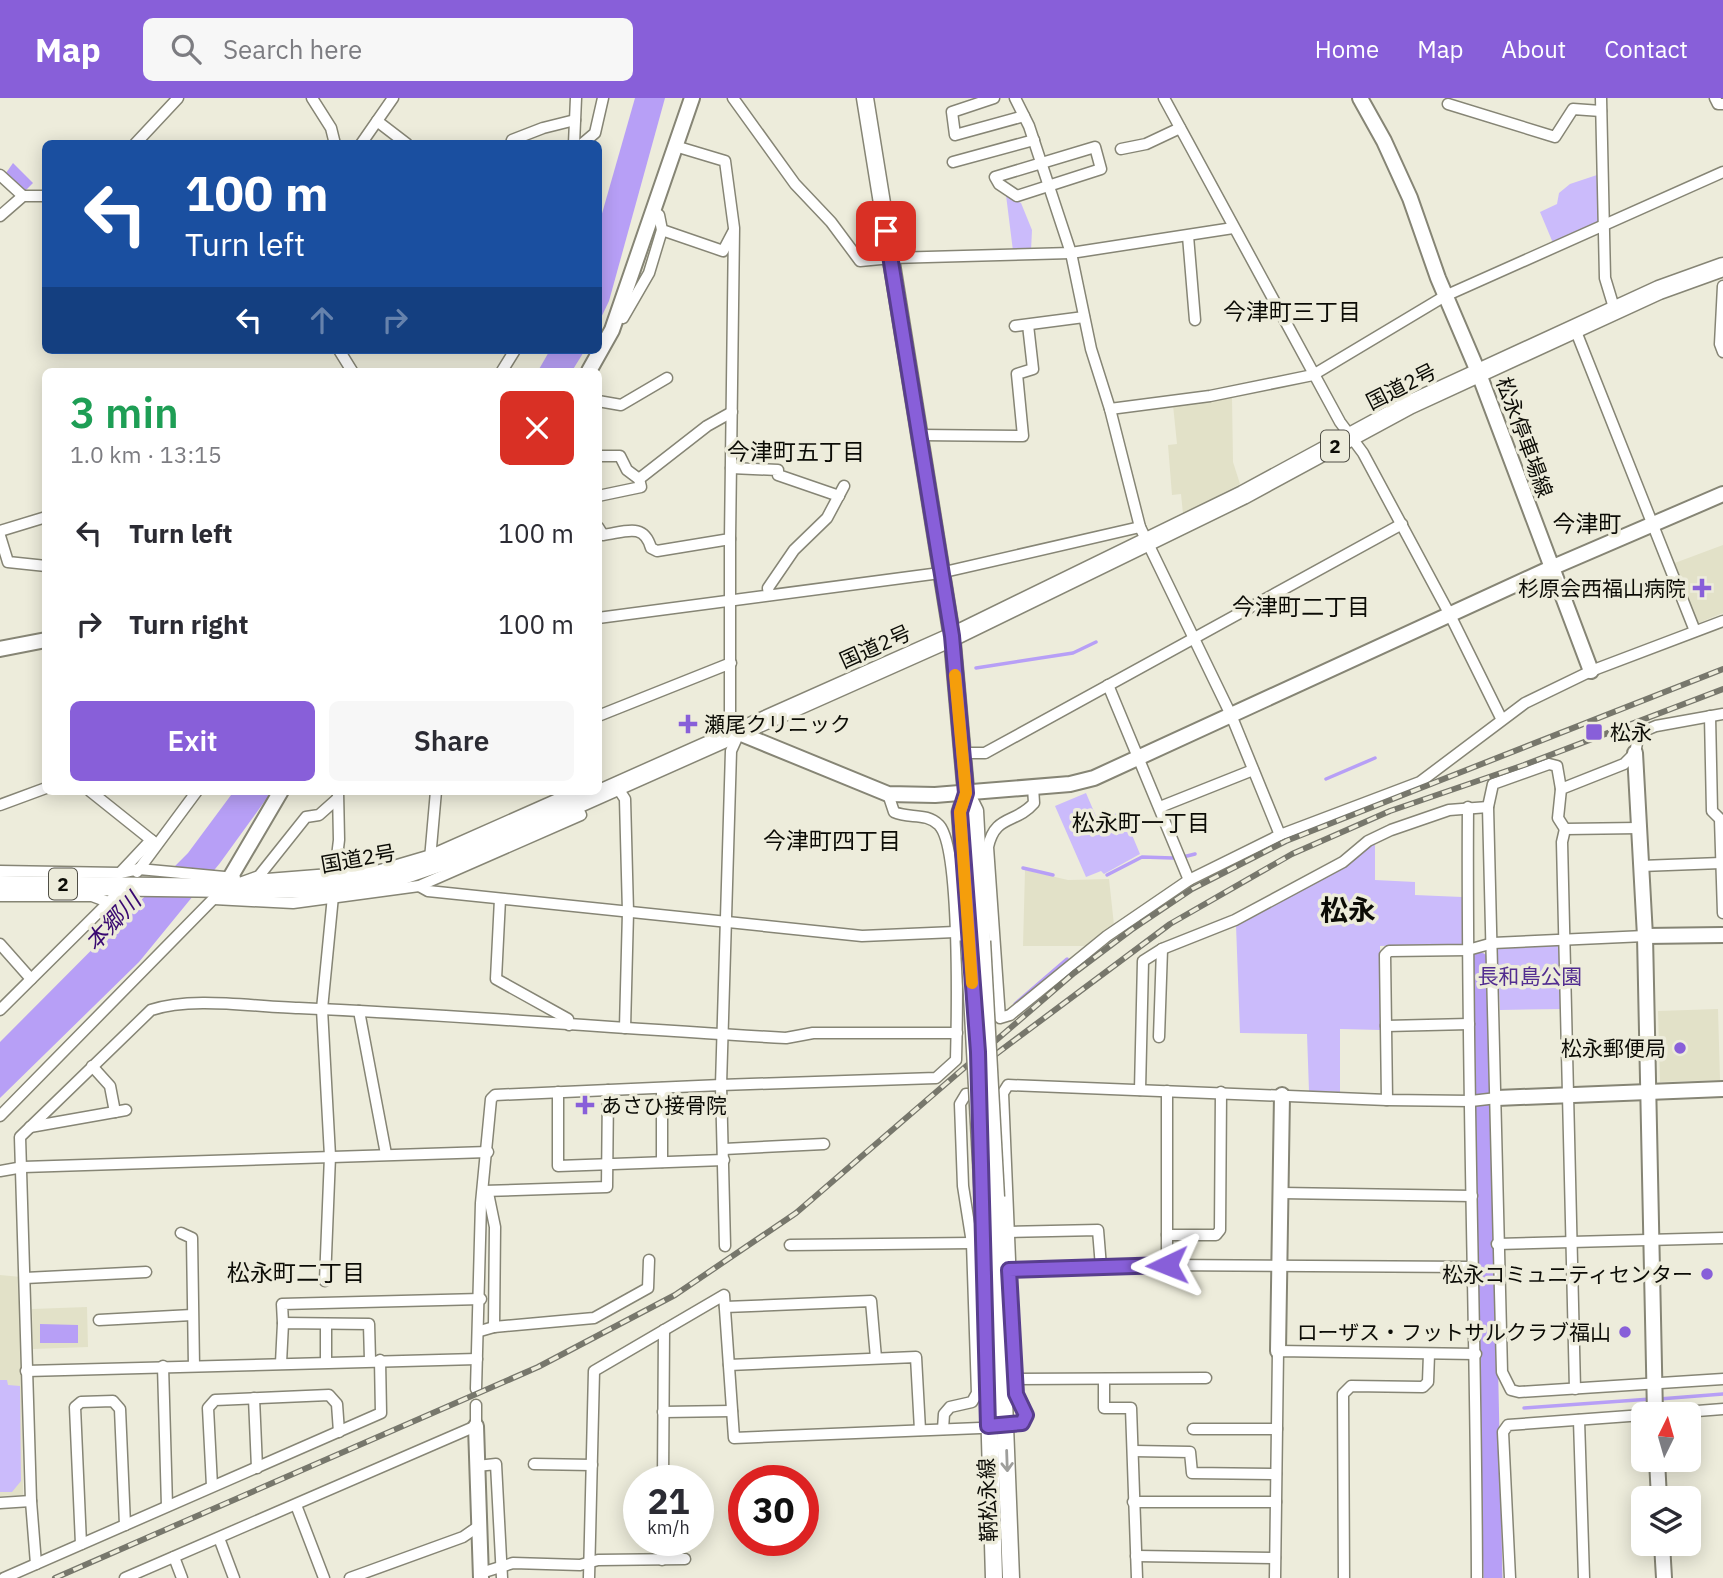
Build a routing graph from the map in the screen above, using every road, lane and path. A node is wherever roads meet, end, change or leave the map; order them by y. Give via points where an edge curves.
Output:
1 (178, 98) edge
2 (312, 98) edge
3 (393, 98) edge
4 (576, 98) edge
5 (603, 98) edge
6 (692, 98) edge
7 (733, 98) edge
8 (865, 98) edge
9 (994, 98) edge
10 (1015, 98) edge
11 (1164, 98) edge
12 (1360, 98) edge
13 (1601, 98) edge
14 (1715, 98) edge
15 (1448, 104) dead end
16 (1723, 104) edge
17 (1601, 111) junction
18 (1024, 116) junction
19 (575, 120) junction
20 (377, 121) junction
21 (1180, 128) junction
22 (139, 140) edge
23 (334, 140) edge
24 (363, 140) edge
25 (402, 140) edge
26 (512, 140) edge
27 (574, 140) edge
28 (587, 140) edge
29 (1034, 140) junction
30 (676, 146) junction
31 (1121, 149) dead end
32 (953, 162) dead end
33 (1041, 163) junction
34 (1723, 172) edge
35 (0, 175) edge
36 (1049, 185) junction
37 (23, 196) junction
38 (42, 196) edge
39 (653, 212) junction
40 (0, 216) edge
41 (1606, 223) junction
42 (734, 228) junction
43 (1233, 228) junction
44 (662, 230) junction
45 (1188, 236) junction
46 (1071, 253) junction
47 (891, 258) junction
48 (1723, 267) edge
49 (1723, 286) edge
50 (1445, 296) junction
51 (1615, 311) junction
52 (1084, 317) junction
53 (1195, 320) dead end
54 (1028, 325) junction
55 (1015, 326) dead end
56 (1575, 329) junction
57 (612, 330) junction
58 (602, 348) edge
59 (1723, 352) edge
60 (1313, 374) junction
61 (1479, 374) junction
62 (667, 378) dead end
63 (602, 402) edge
64 (1110, 409) junction
65 (732, 412) junction
66 (920, 435) junction
67 (1352, 437) junction
68 (602, 456) edge
69 (731, 468) junction
70 (639, 479) junction
71 (1723, 494) edge
72 (602, 495) edge
73 (42, 518) edge
74 (1402, 524) junction
75 (1651, 524) junction
76 (602, 533) edge
77 (1118, 533) junction
78 (0, 534) edge
79 (1143, 535) junction
80 (730, 538) junction
81 (1123, 555) junction
82 (42, 566) edge
83 (1551, 568) junction
84 (940, 573) junction
85 (769, 595) junction
86 (732, 599) junction
87 (1450, 615) junction
88 (602, 617) edge
89 (1723, 621) edge
90 (1695, 631) junction
91 (952, 636) junction
92 (1194, 637) junction
93 (42, 641) edge
94 (0, 649) edge
95 (731, 663) junction
96 (1591, 671) junction
97 (1108, 685) junction
98 (602, 714) edge
99 (1723, 714) edge
100 (1231, 715) junction
101 (1710, 716) junction
102 (1501, 718) junction
103 (739, 733) junction
104 (962, 753) junction
105 (1635, 753) junction
106 (1139, 758) junction
107 (1253, 770) junction
108 (617, 787) junction
109 (1033, 788) junction
110 (42, 789) edge
111 (1561, 789) junction
112 (602, 790) edge
113 (966, 793) junction
114 (888, 794) junction
115 (95, 795) edge
116 (194, 795) edge
117 (278, 795) edge
118 (337, 795) edge
119 (436, 795) edge
120 (572, 797) edge
121 (0, 805) edge
122 (1160, 807) junction
123 (1468, 807) junction
124 (1488, 807) junction
125 (1639, 828) junction
126 (1565, 829) junction
127 (1280, 835) junction
128 (155, 843) junction
129 (430, 857) junction
130 (1721, 863) junction
131 (1641, 866) junction
132 (139, 870) junction
133 (0, 871) edge
134 (335, 878) junction
135 (123, 879) junction
136 (246, 880) junction
137 (1189, 880) junction
138 (426, 884) junction
139 (0, 885) edge
140 (220, 888) junction
141 (0, 896) edge
142 (332, 898) junction
143 (500, 899) junction
144 (108, 902) junction
145 (628, 912) junction
146 (1723, 913) edge
147 (726, 923) junction
148 (1723, 934) edge
149 (1644, 936) junction
150 (969, 938) junction
151 (1564, 939) junction
152 (1493, 943) junction
153 (0, 944) edge
154 (1162, 949) junction
155 (1468, 950) junction
156 (31, 979) junction
157 (322, 1009) junction
158 (0, 1010) edge
159 (359, 1011) junction
160 (956, 1018) junction
161 (1000, 1018) junction
162 (1469, 1024) junction
163 (569, 1025) junction
164 (1386, 1026) junction
165 (625, 1028) junction
166 (957, 1033) junction
167 (722, 1034) junction
168 (1159, 1037) dead end
169 (92, 1066) junction
170 (722, 1085) junction
171 (662, 1088) junction
172 (1723, 1089) edge
173 (608, 1090) junction
174 (1140, 1090) junction
175 (1167, 1091) junction
176 (1648, 1091) junction
177 (558, 1092) junction
178 (1221, 1092) junction
179 (1003, 1093) junction
180 (1282, 1095) junction
181 (1569, 1096) junction
182 (1497, 1098) junction
183 (1387, 1100) junction
184 (1471, 1101) junction
185 (126, 1110) dead end
186 (115, 1112) junction
187 (0, 1116) edge
188 (30, 1127) junction
189 (824, 1144) dead end
190 (488, 1152) junction
191 (386, 1154) junction
192 (724, 1154) junction
193 (330, 1156) junction
194 (662, 1161) junction
195 (607, 1163) junction
196 (23, 1167) junction
197 (0, 1171) edge
198 (485, 1192) junction
199 (1281, 1194) junction
200 (1472, 1196) junction
201 (1008, 1232) junction
202 (181, 1233) dead end
203 (1167, 1235) junction
204 (1723, 1238) edge
205 (1651, 1240) junction
206 (972, 1242) junction
207 (1572, 1242) junction
208 (1497, 1244) junction
209 (790, 1245) dead end
210 (725, 1247) dead end
211 (649, 1260) dead end
212 (1167, 1265) junction
213 (1101, 1267) junction
214 (1279, 1267) junction
215 (1472, 1268) junction
216 (1009, 1270) junction
217 (146, 1272) dead end
218 (25, 1278) junction
219 (325, 1281) dead end
220 (481, 1299) junction
221 (725, 1307) junction
222 (192, 1315) junction
223 (99, 1320) dead end
224 (282, 1323) junction
225 (327, 1324) junction
226 (494, 1327) junction
227 (664, 1330) junction
228 (480, 1331) junction
229 (1278, 1350) junction
230 (1429, 1354) junction
231 (1476, 1354) junction
232 (876, 1358) junction
233 (477, 1359) junction
234 (375, 1360) junction
235 (326, 1362) junction
236 (281, 1363) junction
237 (729, 1365) junction
238 (163, 1366) junction
239 (194, 1366) junction
240 (26, 1371) junction
241 (1206, 1378) dead end
242 (1015, 1379) junction
243 (1104, 1379) junction
244 (1723, 1379) edge
245 (476, 1389) dead end
246 (1575, 1389) junction
247 (1655, 1389) junction
248 (254, 1398) junction
249 (1654, 1402) edge
250 (476, 1405) dead end
251 (1723, 1409) edge
252 (1701, 1410) edge
253 (733, 1411) junction
254 (663, 1412) junction
255 (1631, 1415) edge
256 (1579, 1420) junction
257 (476, 1426) junction
258 (997, 1426) junction
259 (943, 1429) junction
260 (1193, 1429) dead end
261 (1277, 1429) junction
262 (920, 1430) junction
263 (339, 1432) junction
264 (1134, 1451) junction
265 (534, 1464) dead end
266 (592, 1465) junction
267 (663, 1465) edge
268 (477, 1466) junction
269 (257, 1468) junction
270 (1276, 1474) junction
271 (212, 1486) junction
272 (31, 1501) junction
273 (1133, 1502) junction
274 (1276, 1502) junction
275 (0, 1503) edge
276 (296, 1505) junction
277 (167, 1506) junction
278 (125, 1525) junction
279 (479, 1526) junction
280 (219, 1538) junction
281 (81, 1544) junction
282 (662, 1556) edge
283 (1136, 1556) junction
284 (1663, 1556) edge
285 (174, 1557) junction
286 (1275, 1558) junction
287 (685, 1559) dead end
288 (662, 1560) junction
289 (589, 1563) junction
290 (36, 1564) junction
291 (501, 1574) edge
292 (481, 1576) edge
293 (130, 1577) edge
294 (4, 1578) edge
295 (182, 1578) edge
296 (234, 1578) edge
297 (324, 1578) edge
298 (350, 1578) edge
299 (589, 1578) edge
300 (994, 1578) edge
301 (1011, 1578) edge
302 (1137, 1578) edge
303 (1275, 1578) edge
304 (1344, 1578) edge
305 (1477, 1578) edge
306 (1510, 1578) edge
307 (1584, 1578) edge
308 (1664, 1578) edge

1 - 22 street
2 - 23 street
3 - 20 street
4 - 19 street
5 - 28 street via 595,133
6 - 30 street
7 - 47 street via 795,184 860,261
8 - 47 main road, 鞆松永線
9 - 18 street via 952,112 955,135
10 - 18 street
11 - 21 street
12 - 50 street, 松永停車場線 via 1410,198
13 - 17 street
14 - 16 street
15 - 17 street via 1555,137 1573,108
17 - 41 street
18 - 29 street
19 - 26 street
19 - 27 street
20 - 24 street
20 - 25 street
21 - 31 street via 1146,144
21 - 43 street
29 - 32 street
29 - 33 street
30 - 39 street
30 - 42 street via 725,161
33 - 36 street
33 - 36 street via 995,177 1017,196
33 - 36 street via 1095,147 1101,169
34 - 41 street
35 - 37 street
36 - 46 street
37 - 38 street
37 - 40 street
39 - 44 street via 659,215
39 - 57 street
41 - 50 street
41 - 51 street via 1605,278
42 - 44 street via 723,251
42 - 65 street
43 - 45 street
43 - 60 street
44 - 57 street via 649,273 618,331
45 - 46 street
45 - 53 street
46 - 47 street
46 - 52 street
47 - 66 main road, 鞆松永線
48 - 51 highway, 国道2号 / 2
49 - 59 street
50 - 60 street
50 - 61 street, 松永停車場線
51 - 56 highway, 国道2号 / 2
52 - 54 street
52 - 64 street
54 - 55 street
54 - 66 street via 1033,369 1017,374 1023,436
56 - 61 highway, 国道2号 / 2
56 - 75 street
57 - 58 street
60 - 64 street via 1210,396
60 - 67 street
61 - 67 highway, 国道2号 / 2
61 - 83 street, 松永停車場線
62 - 63 street via 621,405
64 - 79 street
65 - 69 street
65 - 70 street
66 - 84 main road, 鞆松永線
67 - 74 street
67 - 79 highway, 国道2号 / 2
68 - 70 street via 620,456 626,470
69 - 80 street
69 - 85 street via 778,470 778,475 842,491 827,518 794,550 768,588
70 - 72 street via 641,487
71 - 75 street
73 - 78 street
74 - 87 street
74 - 92 street
75 - 83 street
75 - 90 street
76 - 80 street via 642,531 657,551
77 - 79 street
77 - 81 street
77 - 84 street
78 - 82 street via 8,562
79 - 81 highway, 国道2号 / 2
79 - 92 street
80 - 86 street
81 - 91 highway, 国道2号 / 2
83 - 87 street
83 - 96 street, 松永停車場線
84 - 85 street
84 - 91 main road, 鞆松永線
85 - 86 street
86 - 88 street
86 - 95 street
87 - 100 street
87 - 102 street
89 - 90 street
90 - 96 street
91 - 103 highway, 国道2号 / 2
91 - 104 main road, 鞆松永線
92 - 97 street
92 - 100 street
93 - 94 street
95 - 98 street
95 - 103 street via 730,716
96 - 102 street
97 - 104 street via 985,752
97 - 106 street
99 - 101 street
100 - 106 street
100 - 107 street
101 - 105 street via 1639,733
101 - 130 street via 1712,811 1720,819
102 - 127 street via 1420,782
103 - 108 highway, 国道2号 / 2
103 - 114 street
103 - 147 street via 731,751
104 - 113 main road, 鞆松永線
105 - 111 street via 1623,764
105 - 125 street
106 - 109 street via 1094,779
106 - 122 street
107 - 122 street
107 - 127 street
108 - 112 highway, 国道2号 / 2
108 - 145 street via 625,799
109 - 113 street
109 - 161 street via 1034,803 1001,822 988,847
110 - 121 street
111 - 124 street via 1557,766 1549,764 1493,784
111 - 126 street via 1558,818
113 - 114 street
113 - 150 main road, 鞆松永線 via 960,812
114 - 150 street via 894,812 932,819 948,838
115 - 128 street
116 - 128 street
117 - 140 street
118 - 134 street
118 - 136 street via 319,815 306,817 259,876
119 - 129 street
120 - 129 street
120 - 138 street via 581,815
120 - 140 highway, 国道2号 / 2 via 467,853 394,878 308,889
122 - 137 street
123 - 124 street
123 - 154 street via 1391,830 1368,841 1343,862 1235,920
123 - 155 street
124 - 152 street
125 - 126 street
125 - 131 street
126 - 151 street
127 - 137 street
128 - 132 street
128 - 135 street
129 - 134 street
130 - 131 street
130 - 146 street
131 - 149 street
132 - 135 street
132 - 140 street
133 - 135 street
134 - 136 street
135 - 139 highway, 国道2号 / 2
135 - 140 highway, 国道2号 / 2
135 - 144 street
136 - 140 street
137 - 161 street
138 - 142 street
138 - 143 street
140 - 142 street via 293,903
140 - 187 street
141 - 144 street via 92,896
142 - 157 street
143 - 145 street
143 - 163 street via 496,979 568,1019
144 - 156 street
145 - 147 street
145 - 165 street
147 - 150 street via 862,936
147 - 167 street
148 - 149 street
149 - 151 street
149 - 176 street
150 - 160 street
150 - 258 main road, 鞆松永線, bridge via 989,1197
151 - 152 street
151 - 181 street
152 - 155 street
152 - 182 street
153 - 156 street
154 - 168 street
154 - 174 street via 1143,961
155 - 162 street
155 - 164 street via 1389,951 1385,955
156 - 158 street
157 - 159 street
157 - 169 street via 165,1005 151,1010
157 - 193 street
159 - 163 street
159 - 191 street
160 - 161 street
160 - 166 street
162 - 164 street
162 - 184 street
163 - 165 street
164 - 183 street
165 - 167 street
166 - 167 street via 813,1033 786,1038
166 - 170 street via 956,1060 936,1078
167 - 170 street
169 - 186 street via 110,1086
169 - 188 street
170 - 171 street
170 - 192 street
171 - 173 street
171 - 194 street
172 - 176 street
173 - 177 street
173 - 195 street
174 - 175 street
174 - 179 street via 1008,1085
175 - 178 street
175 - 203 street
176 - 181 street
176 - 205 street
177 - 190 street via 495,1095
177 - 195 street via 558,1166
178 - 180 street
178 - 203 street via 1220,1230 1216,1235
179 - 201 street
179 - 206 street via 965,1094 960,1104 963,1185
180 - 183 street
180 - 199 street
181 - 182 street
181 - 207 street
182 - 184 street
182 - 208 street
183 - 184 street
184 - 200 street
185 - 186 street
186 - 188 street
188 - 196 street via 20,1137
189 - 192 street
190 - 191 street
190 - 198 street
191 - 193 street
192 - 194 street
192 - 210 street
193 - 196 street
193 - 219 street
194 - 195 street
195 - 198 street via 607,1188
196 - 197 street
196 - 218 street
198 - 220 street
198 - 226 street via 495,1227
199 - 200 street
199 - 214 street
200 - 215 street
201 - 213 street via 1098,1230
201 - 216 street
202 - 222 street via 192,1238
203 - 212 street
204 - 205 street
205 - 207 street
205 - 247 street
206 - 209 street
206 - 259 street via 977,1393 972,1402 950,1407 944,1414
207 - 208 street
207 - 246 street
208 - 246 street via 1505,1382 1519,1392
211 - 226 street via 648,1288 594,1318
212 - 213 street
212 - 214 street
213 - 216 street
214 - 215 street
214 - 229 street
215 - 231 street
216 - 242 street
217 - 218 street
218 - 240 street
220 - 224 street via 282,1304
220 - 228 street
221 - 227 street via 724,1295
221 - 232 street via 871,1301
221 - 237 street
222 - 223 street
222 - 239 street
224 - 225 street
224 - 236 street
225 - 234 street via 369,1324
225 - 235 street
226 - 228 street
227 - 254 street
227 - 266 street via 594,1371
228 - 233 street
229 - 230 street
229 - 261 street
230 - 231 street
230 - 304 street via 1428,1382 1423,1387 1351,1386 1343,1394
231 - 305 street
232 - 237 street
232 - 262 street via 916,1357
233 - 234 street
233 - 245 street
234 - 235 street
234 - 263 street via 381,1413
235 - 236 street
236 - 239 street
237 - 253 street
238 - 239 street
238 - 240 street
238 - 277 street
240 - 272 street
241 - 243 street
242 - 243 street
242 - 258 street via 1026,1415 1022,1423
243 - 264 street via 1104,1408 1131,1408
244 - 247 street
246 - 247 street
247 - 249 street
248 - 263 street via 329,1395 337,1404
248 - 269 street
248 - 271 street via 215,1400 208,1408
250 - 257 street
251 - 252 street
253 - 254 street
253 - 262 street via 734,1438
254 - 267 street
255 - 256 street
256 - 306 street via 1508,1425 1503,1432
256 - 307 street
257 - 268 street
257 - 276 street
258 - 259 street
258 - 300 main road, 鞆松永線
258 -> 301 main road, 鞆松永線
259 - 262 street
260 - 261 street
261 - 270 street
263 - 269 street
264 - 270 street via 1190,1452 1192,1473
264 - 273 street
265 - 266 street
266 - 289 street
268 - 279 street
268 - 291 street via 496,1464
269 - 271 street
270 - 274 street
271 - 277 street
272 - 275 street
272 - 290 street
273 - 274 street
273 - 283 street
274 - 286 street
276 - 280 street
276 - 297 street
277 - 278 street
278 - 281 street
278 - 281 street via 120,1409 113,1401 81,1402 75,1407
279 - 292 street
279 - 298 street via 463,1537
280 - 285 street
280 - 296 street
281 - 290 street
282 - 288 street
283 - 286 street
283 - 302 street
284 - 308 street
285 - 293 street
285 - 295 street
286 - 303 street
287 - 288 street
288 - 289 street
289 - 291 street via 513,1563
289 - 299 street
290 - 294 street
291 - 292 street

